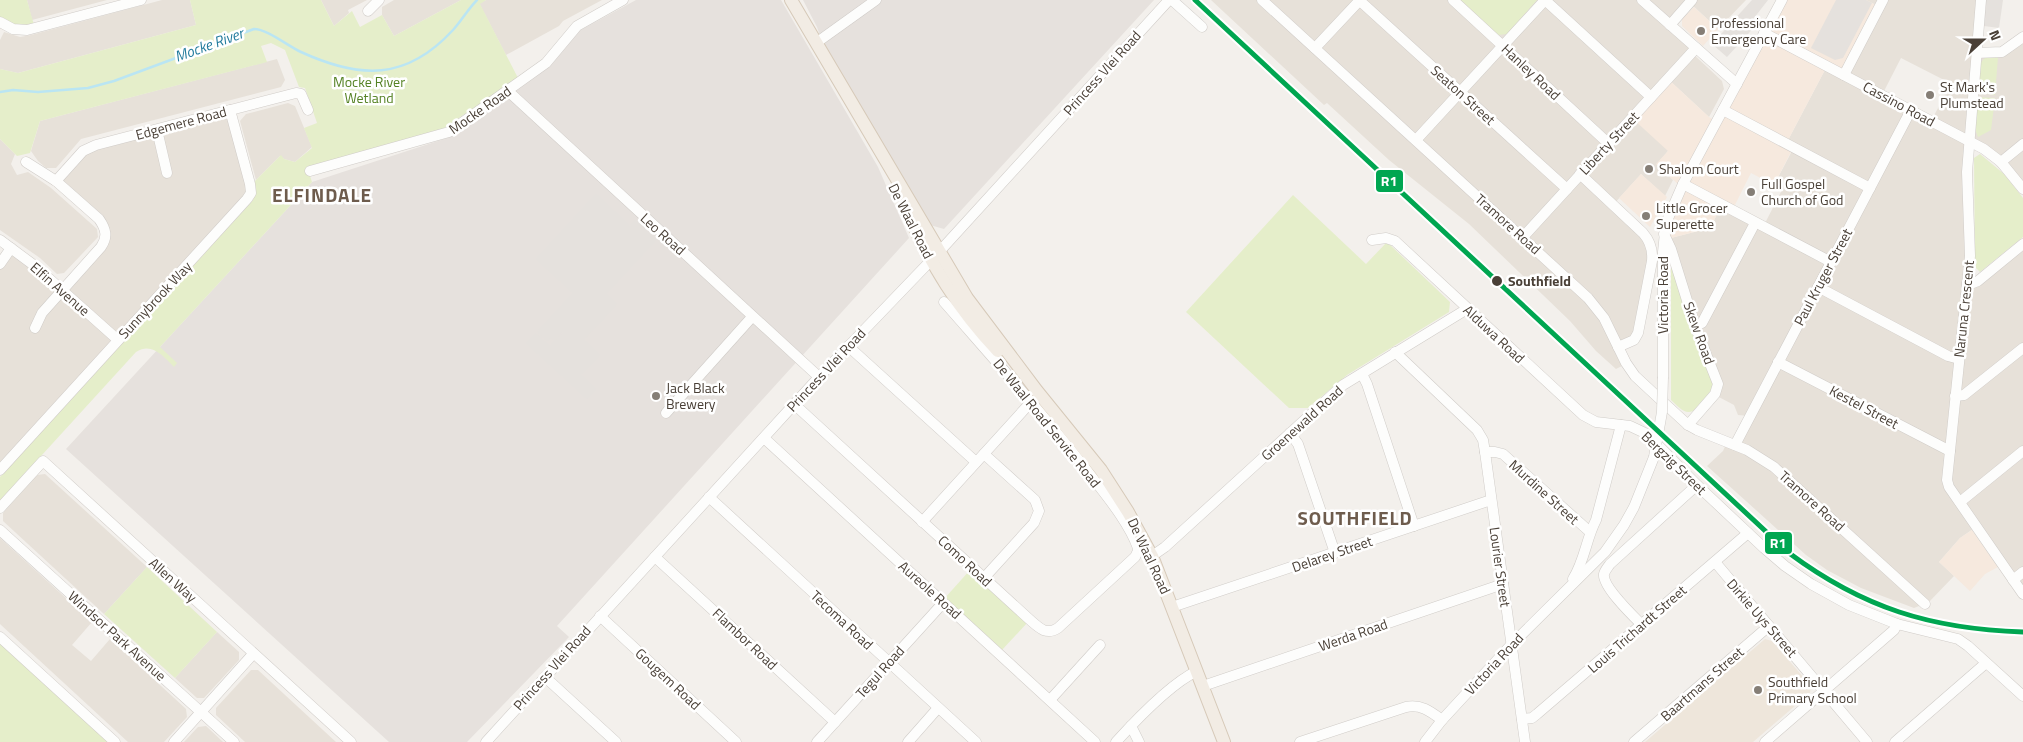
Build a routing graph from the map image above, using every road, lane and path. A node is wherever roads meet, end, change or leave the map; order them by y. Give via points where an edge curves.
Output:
1 (141, 0) edge
2 (379, 0) edge
3 (622, 0) edge
4 (791, 0) edge
5 (876, 0) edge
6 (1170, 0) edge
7 (1262, 0) edge
8 (1360, 0) edge
9 (1453, 0) edge
10 (1545, 0) edge
11 (1642, 0) edge
12 (1692, 0) edge
13 (1782, 0) edge
14 (1884, 0) edge
15 (1981, 0) edge
16 (368, 11) dead end
17 (0, 22) edge
18 (1670, 25) junction
19 (1202, 27) dead end
20 (1764, 33) junction
21 (2023, 37) edge
22 (816, 43) junction
23 (1503, 46) junction
24 (1315, 48) junction
25 (1696, 48) junction
26 (1976, 53) junction
27 (1844, 75) junction
28 (1737, 84) junction
29 (508, 91) junction
30 (1461, 92) junction
31 (1651, 97) junction
32 (230, 110) junction
33 (308, 110) dead end
34 (1722, 110) junction
35 (1911, 110) junction
36 (157, 130) junction
37 (1416, 140) junction
38 (1969, 141) junction
39 (1608, 144) junction
40 (2023, 144) edge
41 (26, 162) dead end
42 (2001, 162) junction
43 (310, 170) dead end
44 (167, 172) dead end
45 (1580, 174) junction
46 (56, 181) junction
47 (1683, 184) junction
48 (1870, 188) junction
49 (2023, 189) edge
50 (1567, 190) junction
51 (1755, 223) junction
52 (1664, 234) junction
53 (1523, 237) junction
54 (0, 240) edge
55 (1372, 240) dead end
56 (2023, 244) edge
57 (11, 248) junction
58 (935, 256) junction
59 (1831, 262) junction
60 (0, 264) edge
61 (1967, 283) junction
62 (1818, 287) junction
63 (62, 290) junction
64 (944, 302) dead end
65 (1467, 309) junction
66 (752, 316) junction
67 (1695, 326) junction
68 (35, 328) dead end
69 (118, 340) junction
70 (848, 346) junction
71 (1618, 347) junction
72 (2023, 348) edge
73 (1395, 352) junction
74 (1959, 359) junction
75 (1778, 362) junction
76 (1362, 374) junction
77 (819, 377) junction
78 (1034, 396) junction
79 (1955, 396) junction
80 (794, 404) junction
81 (666, 413) dead end
82 (1621, 425) junction
83 (1688, 425) junction
84 (1290, 433) junction
85 (764, 438) junction
86 (1735, 445) junction
87 (1950, 451) junction
88 (2023, 451) edge
89 (1485, 452) junction
90 (984, 454) junction
91 (976, 462) junction
92 (0, 470) edge
93 (1697, 485) junction
94 (709, 497) junction
95 (1491, 500) junction
96 (1960, 502) junction
97 (0, 508) edge
98 (922, 522) junction
99 (1414, 526) junction
100 (0, 530) edge
101 (1590, 532) junction
102 (1748, 533) junction
103 (1138, 551) joint
104 (1336, 553) junction
105 (1152, 556) junction
106 (655, 557) junction
107 (1715, 562) junction
108 (2023, 572) edge
109 (984, 578) junction
110 (2013, 580) junction
111 (1503, 584) junction
112 (1566, 588) junction
113 (2023, 594) edge
114 (943, 603) junction
115 (1925, 604) dead end
116 (1172, 607) junction
117 (600, 616) junction
118 (1897, 624) junction
119 (1642, 625) junction
120 (1769, 626) junction
121 (0, 637) edge
122 (1100, 645) dead end
123 (1511, 645) junction
124 (253, 654) junction
125 (889, 662) junction
126 (1986, 663) junction
127 (1197, 672) junction
128 (545, 677) junction
129 (1203, 686) junction
130 (1824, 690) junction
131 (2023, 696) edge
132 (1050, 700) junction
133 (938, 708) junction
134 (202, 712) junction
135 (1522, 719) junction
136 (1442, 720) junction
137 (835, 722) junction
138 (1130, 726) junction
139 (115, 742) edge
140 (174, 742) edge
141 (234, 742) edge
142 (351, 742) edge
143 (486, 742) edge
144 (616, 742) edge
145 (736, 742) edge
146 (817, 742) edge
147 (908, 742) edge
148 (976, 742) edge
149 (1095, 742) edge
150 (1116, 742) edge
151 (1139, 742) edge
152 (1224, 742) edge
153 (1300, 742) edge
154 (1425, 742) edge
155 (1525, 742) edge
156 (1634, 742) edge
157 (1764, 742) edge
158 (1868, 742) edge
159 (1895, 742) edge

1 - 17 street via 27,30 12,29
2 - 16 street
3 - 29 street, Mocke Road via 577,26 552,56
4 - 22 main road, De Waal Road
5 - 22 street
6 - 19 street
6 - 58 street, Princess Vlei Road
7 - 24 street, Tramore Road
8 - 24 street
8 - 30 street, Seaton Street
9 - 23 street, Hanley Road
10 - 23 street
10 - 31 street
11 - 18 street
12 - 18 street
13 - 20 street, Victoria Road
14 - 27 street
15 - 26 street, Naruna Crescent
18 - 25 street
20 - 27 street, Cassino Road
20 - 28 street, Victoria Road
21 - 26 street via 2002,52
22 - 58 main road, De Waal Road
23 - 30 street
23 - 39 street, Hanley Road
24 - 37 street, Tramore Road
25 - 28 street
25 - 31 street, Liberty Street
26 - 38 street, Naruna Crescent
27 - 35 street, Cassino Road
28 - 34 street, Victoria Road
29 - 43 street, Mocke Road via 442,135
29 - 66 street, Leo Road
30 - 37 street
30 - 50 street, Seaton Street
31 - 39 street, Liberty Street
32 - 33 street, Edgemere Road via 296,93 301,94
32 - 36 street, Edgemere Road
32 - 69 street, Sunnybrook Way via 251,192
34 - 47 street, Victoria Road
34 - 48 street
35 - 38 street, Cassino Road
35 - 48 street, Paul Kruger Street
36 - 44 street
36 - 46 street, Edgemere Road via 89,147
37 - 53 street, Tramore Road
38 - 42 street, Cassino Road
38 - 61 street, Naruna Crescent via 1970,256
39 - 45 street, Liberty Street
40 - 42 street
41 - 46 street
42 - 49 street, Cassino Road
45 - 50 street, Liberty Street
45 - 71 street via 1645,236 1652,250 1638,333 1634,340
46 - 63 street via 99,219 106,235 101,247
47 - 51 street
47 - 52 street, Victoria Road
48 - 59 street, Paul Kruger Street
50 - 53 street, Liberty Street
51 - 59 street
51 - 67 street via 1702,323
52 - 67 street, Skew Road
52 - 112 street, Victoria Road, bridge via 1662,412 1654,456 1624,525 1605,552
53 - 71 street, Tramore Road via 1588,298 1604,318
54 - 57 street, Elfin Avenue
55 - 65 street, Alduwa Road via 1386,238 1395,241
56 - 61 street via 1978,281
57 - 60 street
57 - 63 street, Elfin Avenue
58 - 70 street, Princess Vlei Road
58 - 78 main road, De Waal Road
59 - 62 street, Paul Kruger Street
61 - 74 street, Naruna Crescent
62 - 74 street
62 - 75 street, Paul Kruger Street
63 - 68 street via 42,313
63 - 69 street, Elfin Avenue
64 - 78 street, De Waal Road Service Road
65 - 73 street, Groenewald Road
65 - 82 street, Alduwa Road via 1583,415 1603,424
66 - 77 street, Leo Road
66 - 81 street
67 - 83 street, Skew Road via 1718,386
69 - 92 street, Sunnybrook Way
70 - 77 street, Princess Vlei Road
70 - 91 street
71 - 83 street, Tramore Road via 1635,376
72 - 79 street via 1967,393
73 - 76 street, Groenewald Road
73 - 89 street via 1477,430
74 - 79 street, Naruna Crescent
75 - 86 street, Paul Kruger Street
75 - 87 street, Kestel Street
76 - 84 street, Groenewald Road via 1344,385
76 - 99 street
77 - 80 street, Princess Vlei Road
78 - 90 street
78 - 103 street, De Waal Road Service Road via 1106,495
78 - 105 main road, De Waal Road via 1116,491
79 - 87 street, Naruna Crescent
80 - 85 street, Princess Vlei Road
80 - 98 street, Como Road
82 - 93 street, Bergzig Street via 1647,434
82 - 101 street, Victoria Road
83 - 86 street, Tramore Road
84 - 104 street via 1300,449
84 - 105 street, Groenewald Road
85 - 94 street, Princess Vlei Road
85 - 114 street, Aureole Road
86 - 115 street, Tramore Road via 1774,467
87 - 96 street, Naruna Crescent via 1947,482
88 - 96 street
89 - 95 street, Lourier Street
89 - 101 street, Murdine Street via 1503,454
90 - 91 street
90 - 109 street via 1035,500 1039,511 1034,523
91 - 98 street
93 - 102 street, Bergzig Street
93 - 119 street via 1610,564 1604,575 1610,589
94 - 106 street, Princess Vlei Road
94 - 125 street, Tecoma Road
95 - 99 street, Delarey Street
95 - 111 street, Lourier Street
96 - 110 street, Naruna Crescent
97 - 124 street, Allen Way via 43,461
98 - 109 street, Como Road
99 - 104 street, Delarey Street
100 - 134 street, Windsor Park Avenue
101 - 112 street, Victoria Road via 1580,567
102 - 107 street, Louis Trichardt Street
102 - 118 street, Bergzig Street via 1781,563 1811,584 1849,605
103 - 109 street, Como Road via 1054,631 1049,632 1040,628
104 - 116 street, Delarey Street
105 - 116 main road, De Waal Road
106 - 117 street, Princess Vlei Road
106 - 137 street, Flambor Road
107 - 119 street, Louis Trichardt Street
107 - 120 street, Dirkie Uys Street
108 - 110 street
110 - 113 street, Naruna Crescent
111 - 123 street, Lourier Street
111 - 129 street, Werda Road
112 - 123 street, Victoria Road
114 - 125 street, Tegul Road
114 - 132 street, Aureole Road
116 - 127 main road, De Waal Road
117 - 128 street, Princess Vlei Road
117 - 145 street, Gougem Road
118 - 126 street, Bergzig Street via 1958,639
118 - 130 street
119 - 135 street, Louis Trichardt Street via 1534,717
120 - 130 street, Dirkie Uys Street
120 - 156 street, Baartmans Street
121 - 139 street
122 - 132 street
123 - 135 street, Lourier Street
123 - 136 street, Victoria Road
124 - 134 street
124 - 142 street, Allen Way
125 - 133 street, Tecoma Road
125 - 137 street, Tegul Road
126 - 131 street, Bergzig Street
126 - 159 street
127 - 129 main road, De Waal Road
127 - 138 street
128 - 143 street, Princess Vlei Road
128 - 144 street
129 - 152 main road, De Waal Road
130 - 157 street
130 - 158 street, Dirkie Uys Street
132 - 149 street, Aureole Road
133 - 147 street
133 - 148 street, Tecoma Road
134 - 140 street
134 - 141 street, Windsor Park Avenue
135 - 155 street, Lourier Street
136 - 153 street via 1424,708 1406,706
136 - 154 street, Victoria Road
137 - 146 street, Tegul Road
138 - 150 street
138 - 151 street

